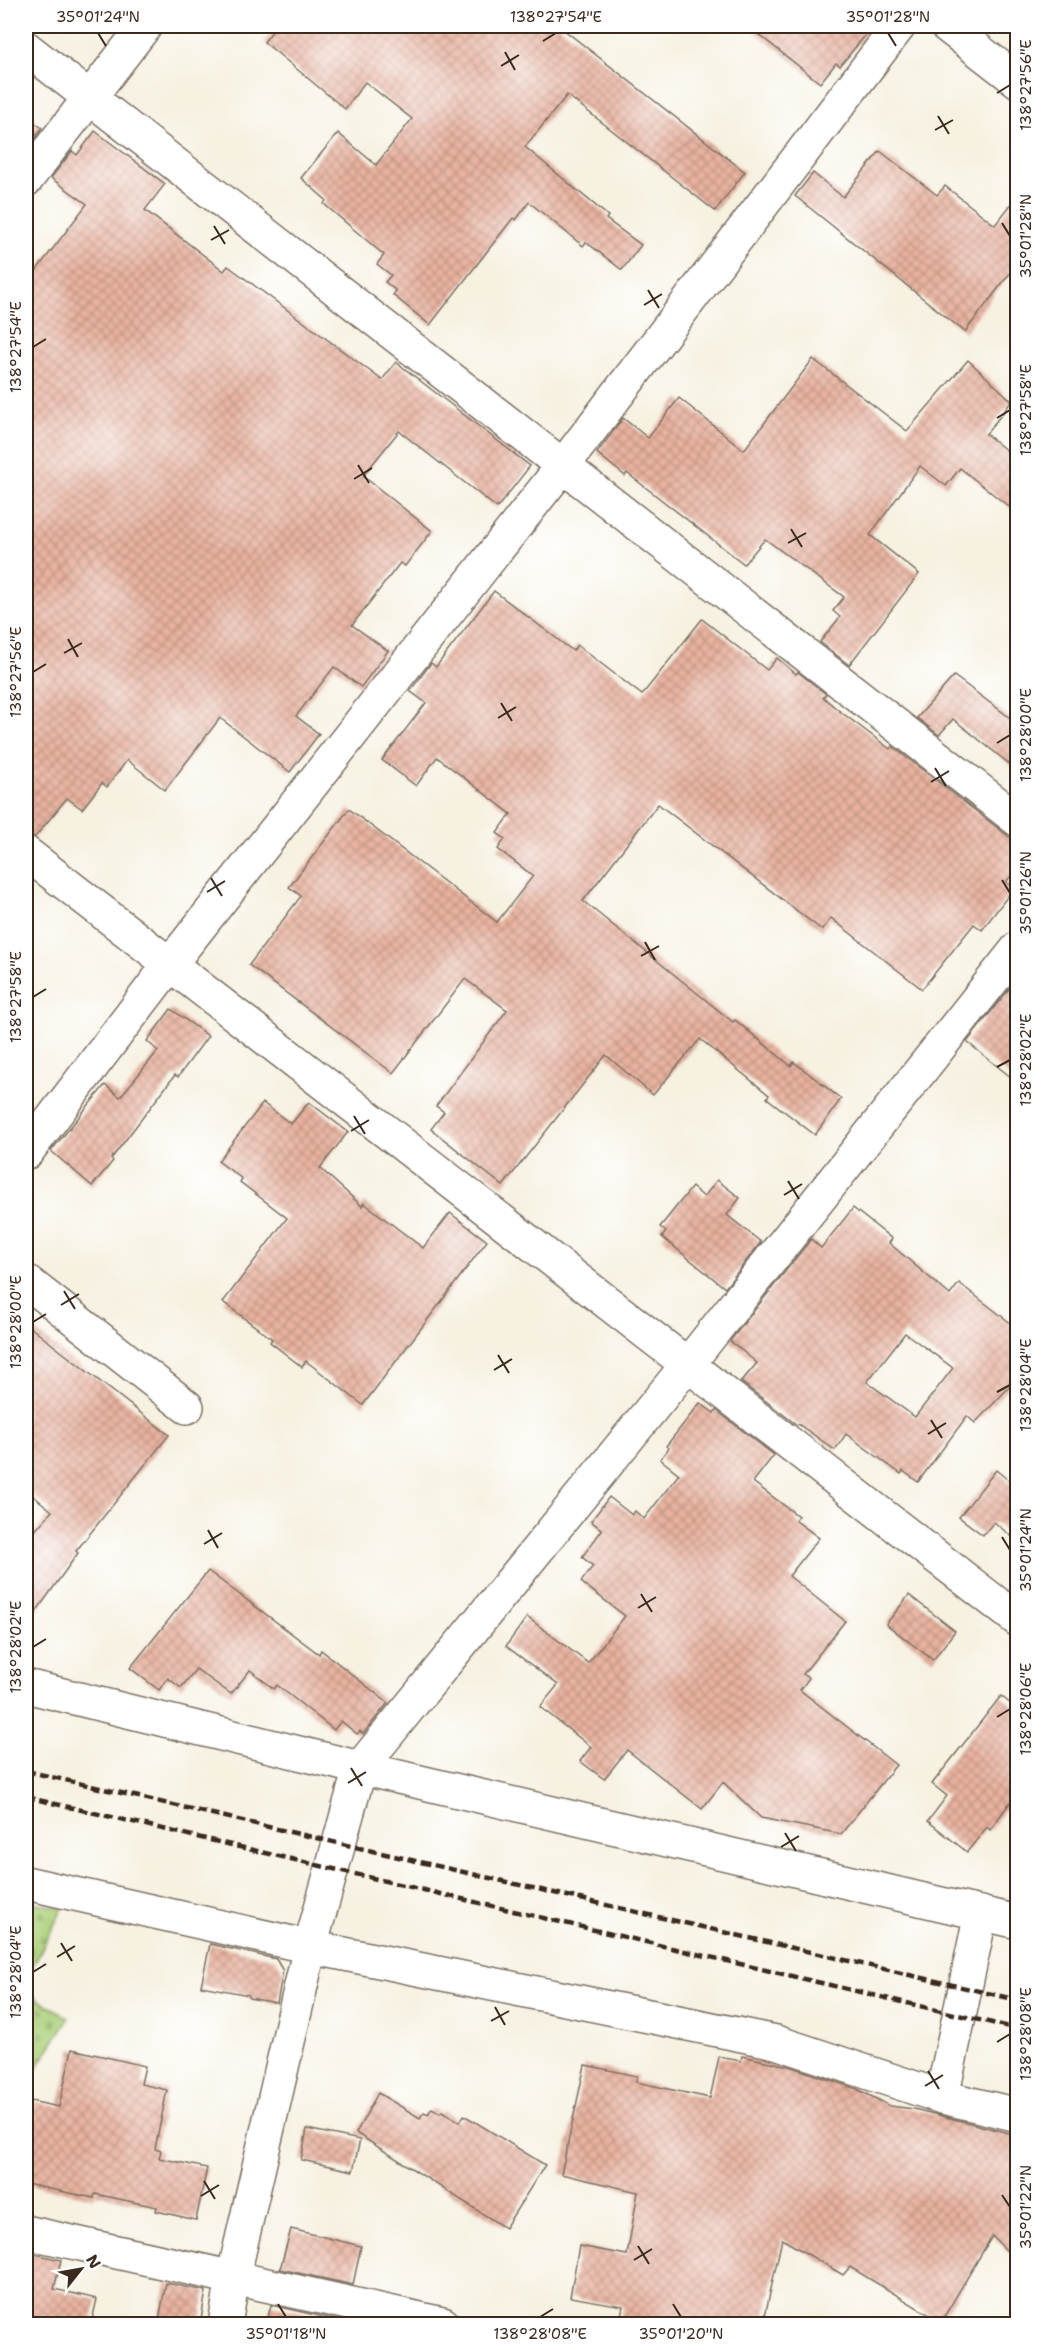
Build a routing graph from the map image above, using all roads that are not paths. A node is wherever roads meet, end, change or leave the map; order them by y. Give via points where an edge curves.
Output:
1 (145, 26) edge
2 (899, 26) edge
3 (947, 26) edge
4 (26, 48) edge
5 (1017, 81) edge
6 (90, 98) junction
7 (26, 180) edge
8 (562, 467) junction
9 (1017, 819) edge
10 (26, 853) edge
11 (1017, 948) edge
12 (170, 964) junction
13 (26, 1153) edge
14 (26, 1281) edge
15 (688, 1364) junction
16 (187, 1407) dead end
17 (1017, 1620) edge
18 (26, 1686) edge
19 (360, 1768) junction
20 (26, 1883) edge
21 (981, 1913) junction
22 (1017, 1922) edge
23 (310, 1947) junction
24 (942, 2097) junction
25 (1017, 2115) edge
26 (26, 2232) edge
27 (233, 2278) junction
28 (225, 2325) edge
29 (443, 2325) edge

1 - 6 street
2 - 8 street
3 - 5 street
4 - 6 street
6 - 7 street
6 - 8 street
8 - 9 street
8 - 12 street
10 - 12 street
11 - 15 street
12 - 13 street
12 - 15 street
14 - 16 street
15 - 17 street
15 - 19 street
18 - 19 street
19 - 21 street
19 - 23 street
20 - 23 street
21 - 22 street
21 - 24 street
23 - 24 street via 776,2042
23 - 27 street
24 - 25 street
26 - 27 street
27 - 28 street
27 - 29 street

